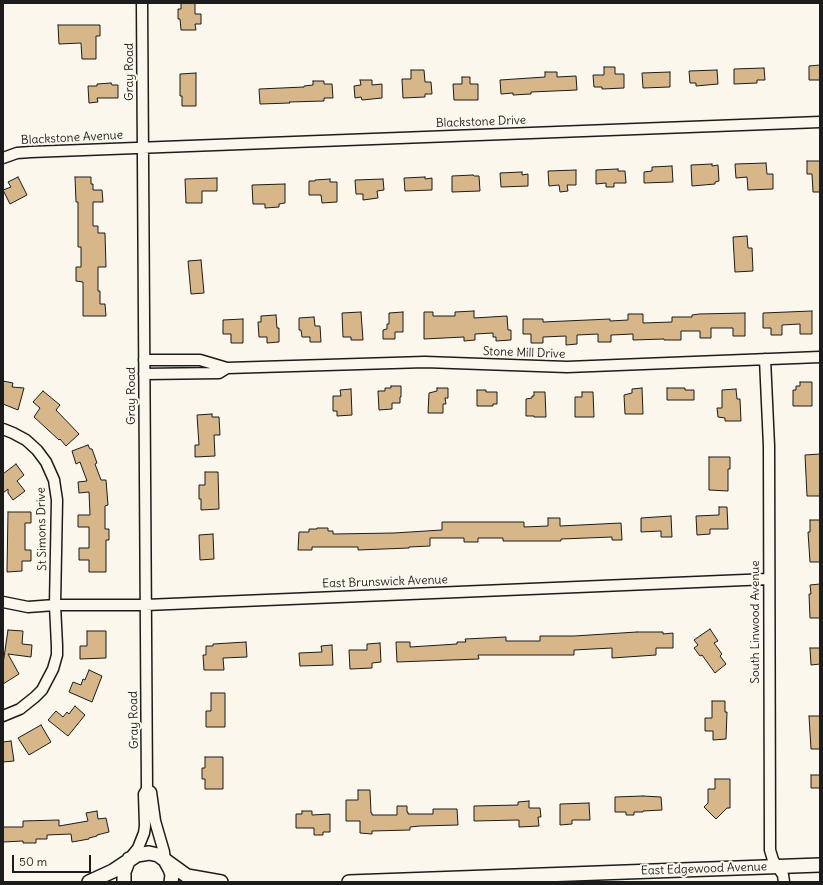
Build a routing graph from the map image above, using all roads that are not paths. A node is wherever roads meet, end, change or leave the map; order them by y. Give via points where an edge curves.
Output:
1 (142, 3) edge
2 (820, 122) edge
3 (143, 148) junction
4 (3, 158) edge
5 (820, 357) edge
6 (765, 359) junction
7 (144, 360) junction
8 (227, 368) junction
9 (144, 374) junction
10 (3, 429) edge
11 (769, 579) junction
12 (3, 602) edge
13 (55, 605) junction
14 (146, 606) junction
15 (3, 716) edge
16 (148, 789) junction
17 (130, 859) junction
18 (165, 860) junction
19 (820, 865) edge
20 (777, 867) junction
21 (89, 882) edge
22 (124, 882) edge
23 (171, 882) edge
24 (221, 882) edge
25 (349, 882) edge
26 (784, 882) edge

1 - 3 street, Gray Road
2 - 3 street, Blackstone Drive
3 - 4 street, Blackstone Avenue via 31,152
3 - 7 street, Gray Road
5 - 6 street, Stone Mill Drive
6 - 8 street, Stone Mill Drive via 566,367 418,362
6 - 11 street, South Linwood Avenue via 769,446
7 - 8 street, Stone Mill Drive via 200,360
7 - 9 street, Gray Road
8 - 9 street, Stone Mill Drive via 219,373
9 - 14 street, Gray Road
10 - 13 street, St Simons Drive via 26,440 37,450 54,480 57,500
11 - 14 street, East Brunswick Avenue
11 - 20 street, South Linwood Avenue via 770,850
12 - 13 street, East Brunswick Avenue via 28,607
13 - 14 street, East Brunswick Avenue
13 - 15 street, St Simons Drive via 57,650 52,674 36,698
14 - 16 street, Gray Road
16 - 17 street, Gray Road via 144,794 144,833
16 - 18 street, Gray Road via 151,792
17 - 18 main road via 150,853
17 - 21 main road
17 - 22 main road via 124,872
18 - 23 main road via 172,875
18 - 24 main road via 187,876
19 - 20 main road, East Edgewood Avenue
20 - 25 main road, East Edgewood Avenue
20 - 26 street, South Linwood Avenue via 783,875

